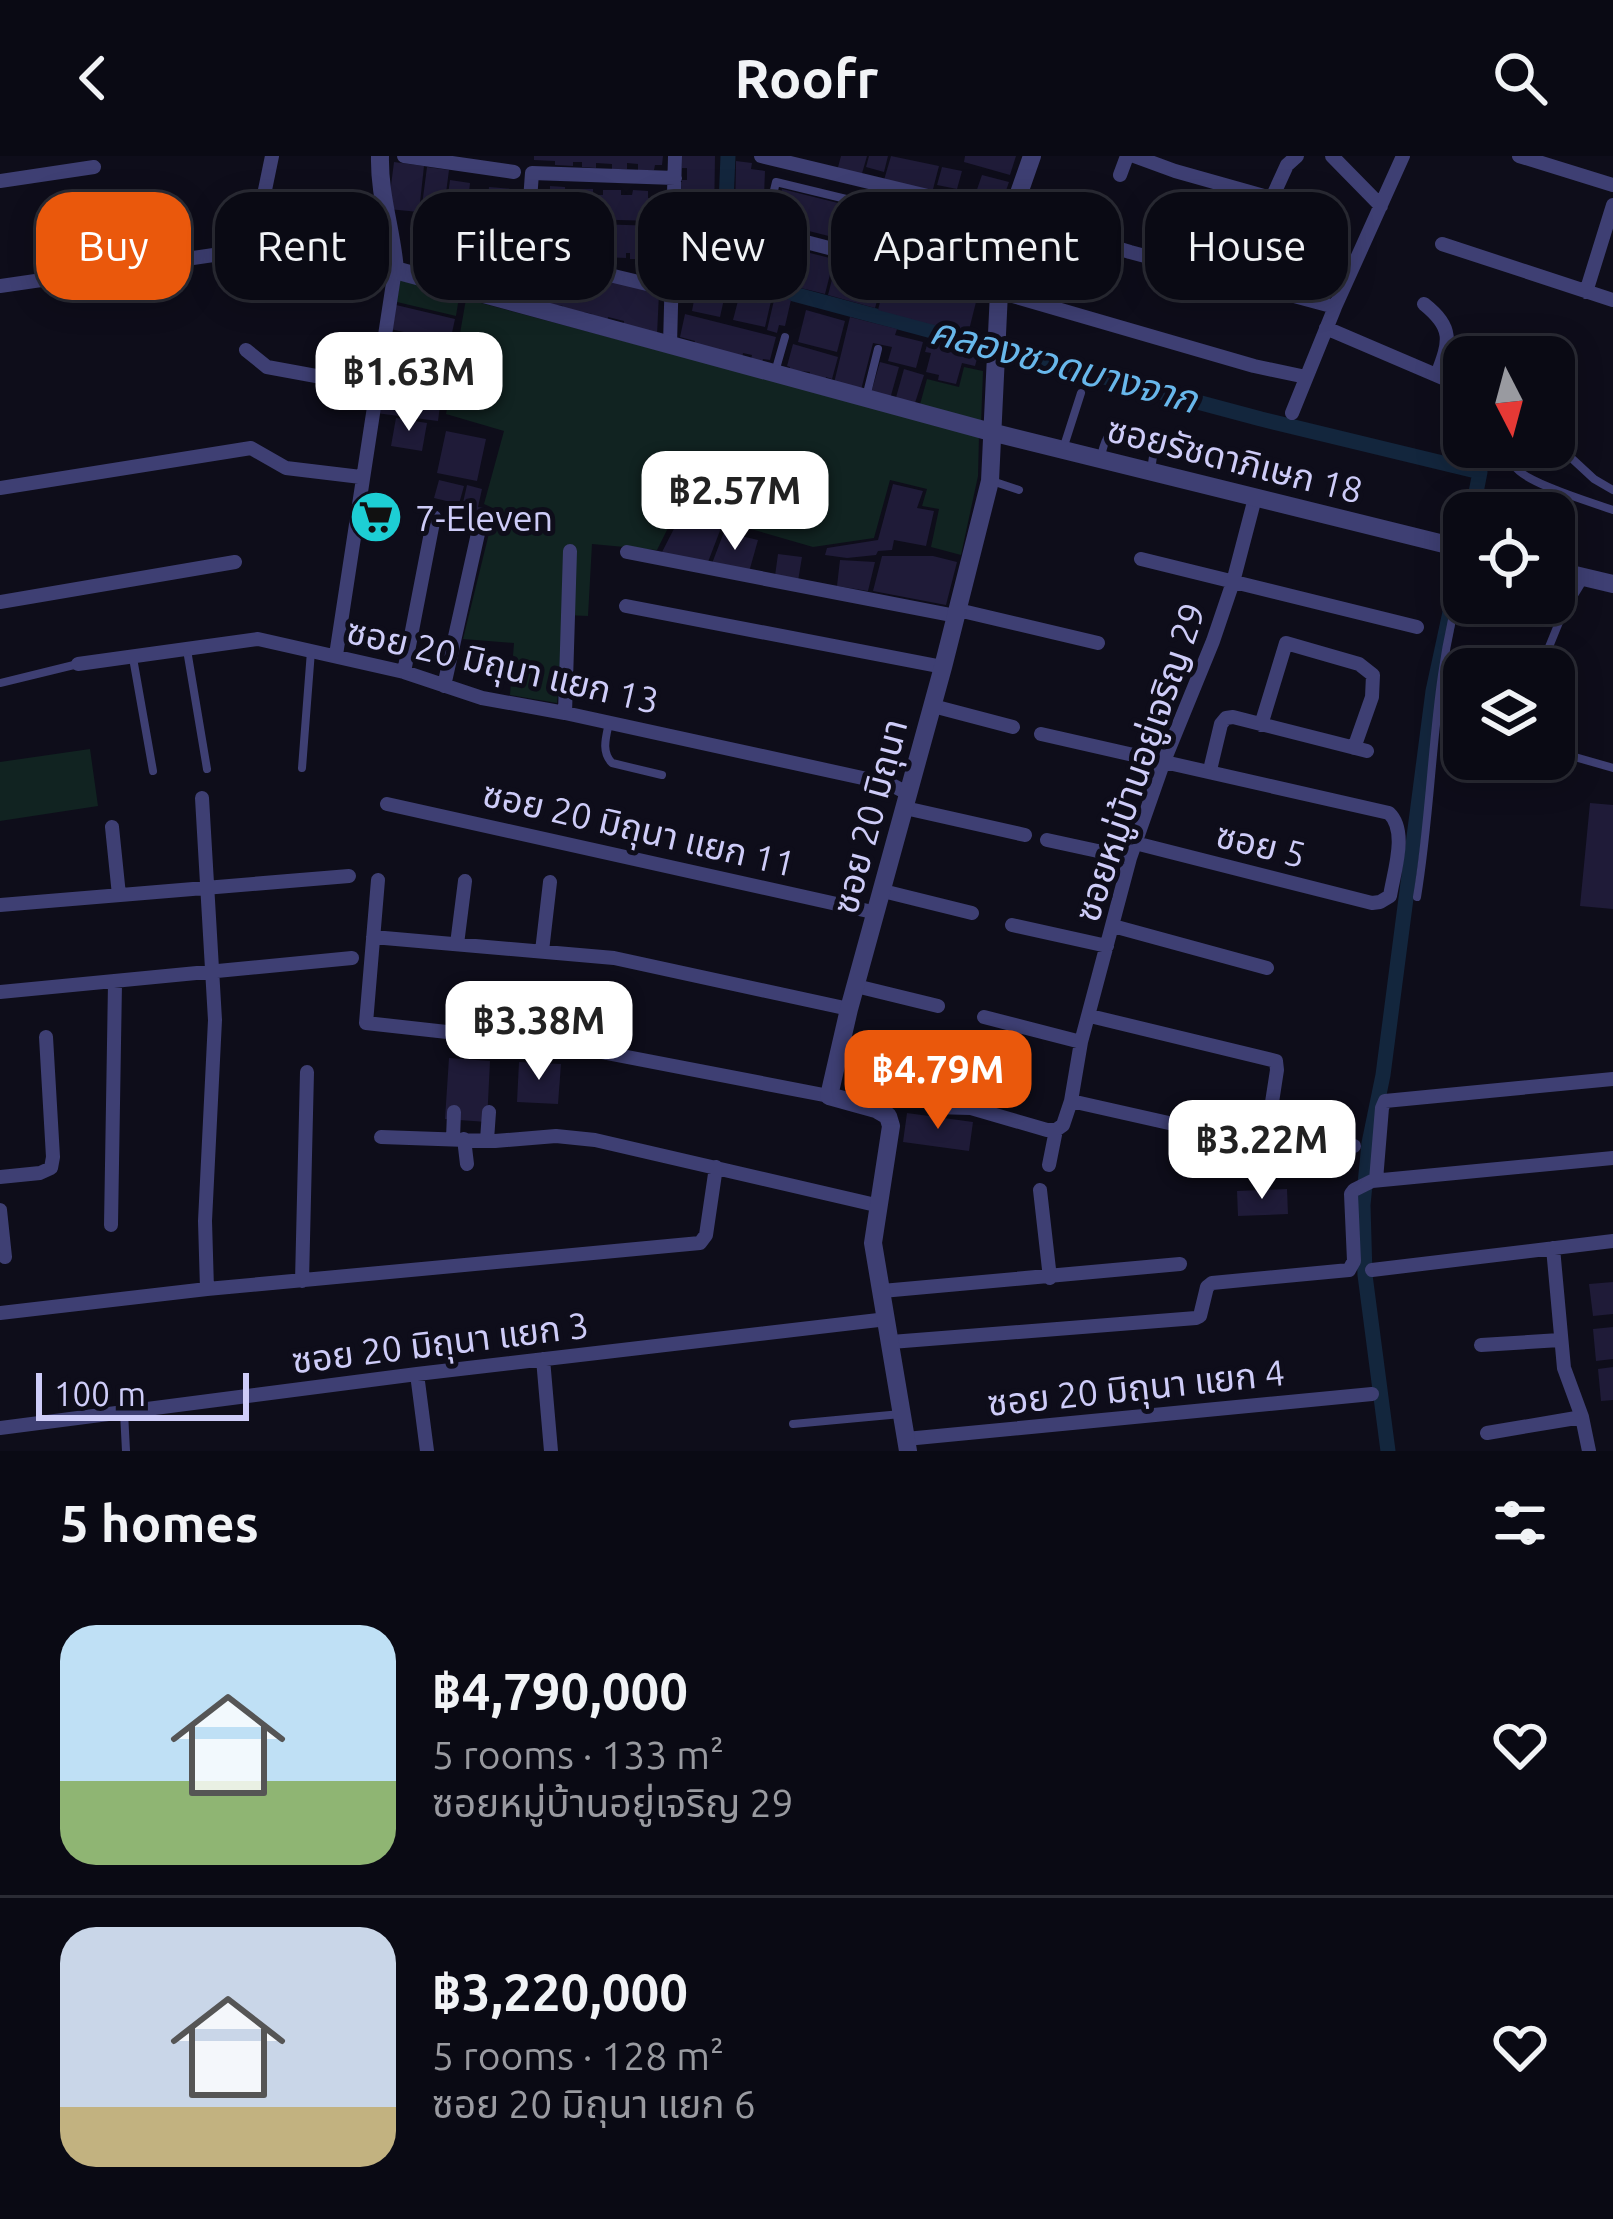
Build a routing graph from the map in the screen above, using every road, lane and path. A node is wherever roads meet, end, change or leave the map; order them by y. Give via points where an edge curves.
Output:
1 (272, 156) edge
2 (380, 156) edge
3 (404, 156) edge
4 (675, 156) edge
5 (761, 156) edge
6 (1032, 156) edge
7 (1130, 156) edge
8 (1297, 156) edge
9 (1332, 156) edge
10 (1403, 156) edge
11 (1519, 156) edge
12 (1178, 163) edge
13 (94, 167) dead end
14 (514, 172) dead end
15 (1120, 175) dead end
16 (675, 178) junction
17 (0, 181) edge
18 (1613, 185) edge
19 (675, 192) edge
20 (774, 192) edge
21 (911, 192) edge
22 (1019, 192) edge
23 (1255, 192) edge
24 (1274, 192) edge
25 (831, 195) edge
26 (1613, 205) edge
27 (1382, 206) junction
28 (1442, 244) dead end
29 (394, 270) junction
30 (638, 282) edge
31 (0, 286) edge
32 (1586, 292) junction
33 (672, 300) edge
34 (1000, 300) edge
35 (1026, 300) edge
36 (1308, 300) edge
37 (1613, 300) edge
38 (1424, 304) dead end
39 (1335, 307) junction
40 (1326, 328) junction
41 (785, 337) dead end
42 (670, 345) junction
43 (878, 349) dead end
44 (246, 350) dead end
45 (775, 373) junction
46 (1437, 375) junction
47 (1306, 377) junction
48 (1443, 378) edge
49 (376, 388) junction
50 (1082, 393) dead end
51 (866, 398) junction
52 (1292, 413) dead end
53 (991, 433) junction
54 (1063, 450) junction
55 (1100, 459) junction
56 (1575, 461) edge
57 (1518, 468) edge
58 (1150, 472) junction
59 (362, 477) junction
60 (990, 481) junction
61 (0, 488) edge
62 (1019, 490) dead end
63 (1613, 490) edge
64 (1255, 498) junction
65 (1613, 510) edge
66 (434, 517) dead end
67 (479, 529) dead end
68 (1443, 544) edge
69 (570, 551) dead end
70 (627, 552) dead end
71 (1141, 559) dead end
72 (235, 562) dead end
73 (1575, 576) edge
74 (1585, 578) junction
75 (1233, 582) junction
76 (1613, 584) edge
77 (0, 602) edge
78 (626, 607) dead end
79 (957, 613) junction
80 (1453, 624) edge
81 (1417, 627) dead end
82 (1097, 644) dead end
83 (1548, 648) edge
84 (187, 649) junction
85 (311, 650) junction
86 (336, 655) junction
87 (133, 656) junction
88 (78, 664) joint
89 (943, 667) junction
90 (404, 672) junction
91 (0, 683) edge
92 (444, 686) junction
93 (933, 706) junction
94 (565, 713) junction
95 (609, 722) junction
96 (1261, 725) junction
97 (1012, 727) dead end
98 (1041, 734) dead end
99 (1575, 758) edge
100 (1164, 761) junction
101 (302, 768) dead end
102 (207, 769) dead end
103 (1613, 769) edge
104 (1210, 770) junction
105 (153, 771) dead end
106 (662, 776) dead end
107 (202, 798) dead end
108 (907, 801) junction
109 (387, 804) dead end
110 (112, 827) dead end
111 (1025, 835) dead end
112 (1047, 840) dead end
113 (1133, 851) junction
114 (349, 876) dead end
115 (378, 880) dead end
116 (465, 881) dead end
117 (550, 882) dead end
118 (206, 887) junction
119 (883, 891) junction
120 (119, 895) junction
121 (1418, 897) dead end
122 (0, 905) edge
123 (878, 913) junction
124 (972, 914) dead end
125 (1012, 925) dead end
126 (1113, 926) junction
127 (373, 937) junction
128 (457, 944) junction
129 (1107, 946) junction
130 (542, 951) junction
131 (352, 958) dead end
132 (1267, 968) dead end
133 (211, 973) junction
134 (115, 982) junction
135 (856, 986) junction
136 (0, 992) edge
137 (938, 1006) dead end
138 (849, 1009) junction
139 (613, 1012) dead end
140 (1090, 1016) junction
141 (984, 1017) dead end
142 (46, 1037) dead end
143 (1082, 1042) junction
144 (606, 1053) junction
145 (307, 1072) dead end
146 (1613, 1079) edge
147 (829, 1096) junction
148 (1071, 1101) junction
149 (934, 1107) dead end
150 (454, 1112) dead end
151 (489, 1112) dead end
152 (1056, 1130) junction
153 (381, 1137) dead end
154 (459, 1139) junction
155 (487, 1141) junction
156 (1266, 1141) junction
157 (1354, 1146) dead end
158 (1613, 1158) edge
159 (467, 1164) dead end
160 (1048, 1165) dead end
161 (716, 1167) junction
162 (0, 1177) edge
163 (1374, 1181) junction
164 (1040, 1190) dead end
165 (880, 1206) junction
166 (0, 1210) edge
167 (111, 1225) dead end
168 (1613, 1241) edge
169 (1553, 1248) junction
170 (5, 1257) dead end
171 (1180, 1264) dead end
172 (1372, 1270) dead end
173 (1050, 1278) junction
174 (302, 1281) junction
175 (207, 1289) junction
176 (882, 1291) junction
177 (0, 1313) edge
178 (887, 1319) junction
179 (1560, 1340) junction
180 (891, 1342) junction
181 (1481, 1345) dead end
182 (543, 1359) junction
183 (417, 1374) junction
184 (1372, 1394) dead end
185 (124, 1412) junction
186 (902, 1414) junction
187 (1582, 1417) junction
188 (794, 1424) dead end
189 (0, 1428) edge
190 (1487, 1433) dead end
191 (907, 1445) edge
192 (126, 1451) edge
193 (427, 1451) edge
194 (551, 1451) edge
195 (1589, 1451) edge

1 - 31 street via 248,250
2 - 29 street
3 - 14 street
4 - 16 street
5 - 21 street
6 - 22 street, ซอย 20 มิถุนา
7 - 12 street
7 - 15 street
8 - 24 street
9 - 27 street
10 - 27 street
11 - 18 street
12 - 23 street
13 - 17 street
16 - 19 street
16 - 30 street via 532,173 526,255
20 - 25 lane via 776,182
26 - 32 street
27 - 39 street
28 - 32 street
29 - 42 street, ซอยรัชดาภิเษก 18
29 - 49 street
32 - 37 street
33 - 42 street
34 - 53 street, ซอย 20 มิถุนา
35 - 47 street
36 - 39 street
38 - 46 street via 1447,335
39 - 40 street
40 - 46 street
40 - 47 street
41 - 45 lane
42 - 45 street, ซอยรัชดาภิเษก 18
43 - 51 lane
44 - 49 street via 267,368
45 - 51 street, ซอยรัชดาภิเษก 18
46 - 48 street
47 - 52 street
49 - 59 street
50 - 54 lane
51 - 53 street, ซอยรัชดาภิเษก 18
53 - 54 street, ซอยรัชดาภิเษก 18
53 - 60 street, ซอย 20 มิถุนา
54 - 55 street, ซอยรัชดาภิเษก 18
55 - 58 street, ซอยรัชดาภิเษก 18
55 - 58 lane via 1113,433 1150,439
56 - 63 lane
57 - 65 lane
58 - 64 street, ซอยรัชดาภิเษก 18
59 - 61 street via 290,470 251,448
59 - 86 street
60 - 62 lane
60 - 79 street, ซอย 20 มิถุนา
64 - 68 street, ซอยรัชดาภิเษก 18
64 - 75 street, ซอยหมู่บ้านอยู่เจริญ 29
66 - 90 street
67 - 92 street
69 - 94 street
70 - 79 street
71 - 75 street
72 - 77 street
73 - 74 street
74 - 76 street
74 - 83 lane
75 - 81 street
75 - 100 street, ซอยหมู่บ้านอยู่เจริญ 29
78 - 89 street
79 - 82 street
79 - 89 street, ซอย 20 มิถุนา
80 - 121 lane
84 - 85 street, ซอย 20 มิถุนา แยก 13 via 258,639
84 - 87 street, ซอย 20 มิถุนา แยก 13
84 - 102 lane
85 - 86 street, ซอย 20 มิถุนา แยก 13
85 - 101 lane
86 - 90 street, ซอย 20 มิถุนา แยก 13
87 - 88 street, ซอย 20 มิถุนา แยก 13
87 - 105 lane
88 - 91 lane
89 - 93 street, ซอย 20 มิถุนา
90 - 92 street, ซอย 20 มิถุนา แยก 13
92 - 94 street, ซอย 20 มิถุนา แยก 13
93 - 97 street
93 - 108 street, ซอย 20 มิถุนา
94 - 95 street, ซอย 20 มิถุนา แยก 13
95 - 106 lane via 607,758
95 - 108 street, ซอย 20 มิถุนา แยก 13 via 890,784
96 - 96 street via 1286,644 1373,675 1360,750
96 - 104 street via 1226,718
98 - 100 street
99 - 103 lane
100 - 104 street
100 - 113 street, ซอยหมู่บ้านอยู่เจริญ 29
104 - 113 street, ซอย 5 via 1394,816 1390,896 1372,903
107 - 118 street
108 - 111 street, ซอย 20 มิถุนา แยก 13
108 - 119 street, ซอย 20 มิถุนา
109 - 123 street, ซอย 20 มิถุนา แยก 11
110 - 120 street
112 - 113 street, ซอย 5
113 - 126 street, ซอยหมู่บ้านอยู่เจริญ 29
114 - 118 street
115 - 127 street
116 - 128 street
117 - 130 street
118 - 120 street
118 - 133 street
119 - 123 street, ซอย 20 มิถุนา
119 - 124 street
120 - 122 street
123 - 135 street, ซอย 20 มิถุนา
125 - 129 street
126 - 129 street, ซอยหมู่บ้านอยู่เจริญ 29
126 - 132 street
127 - 128 street
127 - 144 street via 366,1023
128 - 130 street
129 - 140 street, ซอยหมู่บ้านอยู่เจริญ 29
130 - 138 street via 614,958
131 - 133 street
133 - 134 street
133 - 175 street
134 - 136 street
134 - 167 street
135 - 137 street
135 - 138 street, ซอย 20 มิถุนา
138 - 147 street, ซอย 20 มิถุนา
139 - 144 street
140 - 143 street, ซอยหมู่บ้านอยู่เจริญ 29
140 - 156 street via 1276,1061
141 - 143 street
142 - 162 street via 51,1168
143 - 148 street, ซอยหมู่บ้านอยู่เจริญ 29
144 - 147 street
145 - 174 street
146 - 163 street via 1385,1101
147 - 165 street via 888,1116
148 - 152 street, ซอยหมู่บ้านอยู่เจริญ 29
148 - 156 street
149 - 152 street
150 - 154 street
151 - 155 street
152 - 160 street, ซอยหมู่บ้านอยู่เจริญ 29
153 - 154 street
154 - 155 street
154 - 159 street
155 - 161 street via 595,1140
156 - 157 street
158 - 163 street
161 - 165 street
161 - 174 street via 700,1243
163 - 180 street via 1354,1190 1354,1262 1344,1272 1212,1283 1200,1316 1191,1319
164 - 173 street
165 - 176 street via 873,1243
166 - 170 street
168 - 169 street
169 - 172 street
169 - 179 street
171 - 173 street
173 - 176 street
174 - 175 street
175 - 177 street
176 - 178 street
178 - 180 street
178 - 182 street, ซอย 20 มิถุนา แยก 3
179 - 181 street
179 - 187 street
180 - 186 street
182 - 183 street, ซอย 20 มิถุนา แยก 3
182 - 194 street
183 - 185 street, ซอย 20 มิถุนา แยก 3
183 - 193 street
184 - 191 street, ซอย 20 มิถุนา แยก 4
185 - 189 street, ซอย 20 มิถุนา แยก 3
185 - 192 lane
186 - 188 lane
186 - 191 street
187 - 190 street
187 - 195 street

